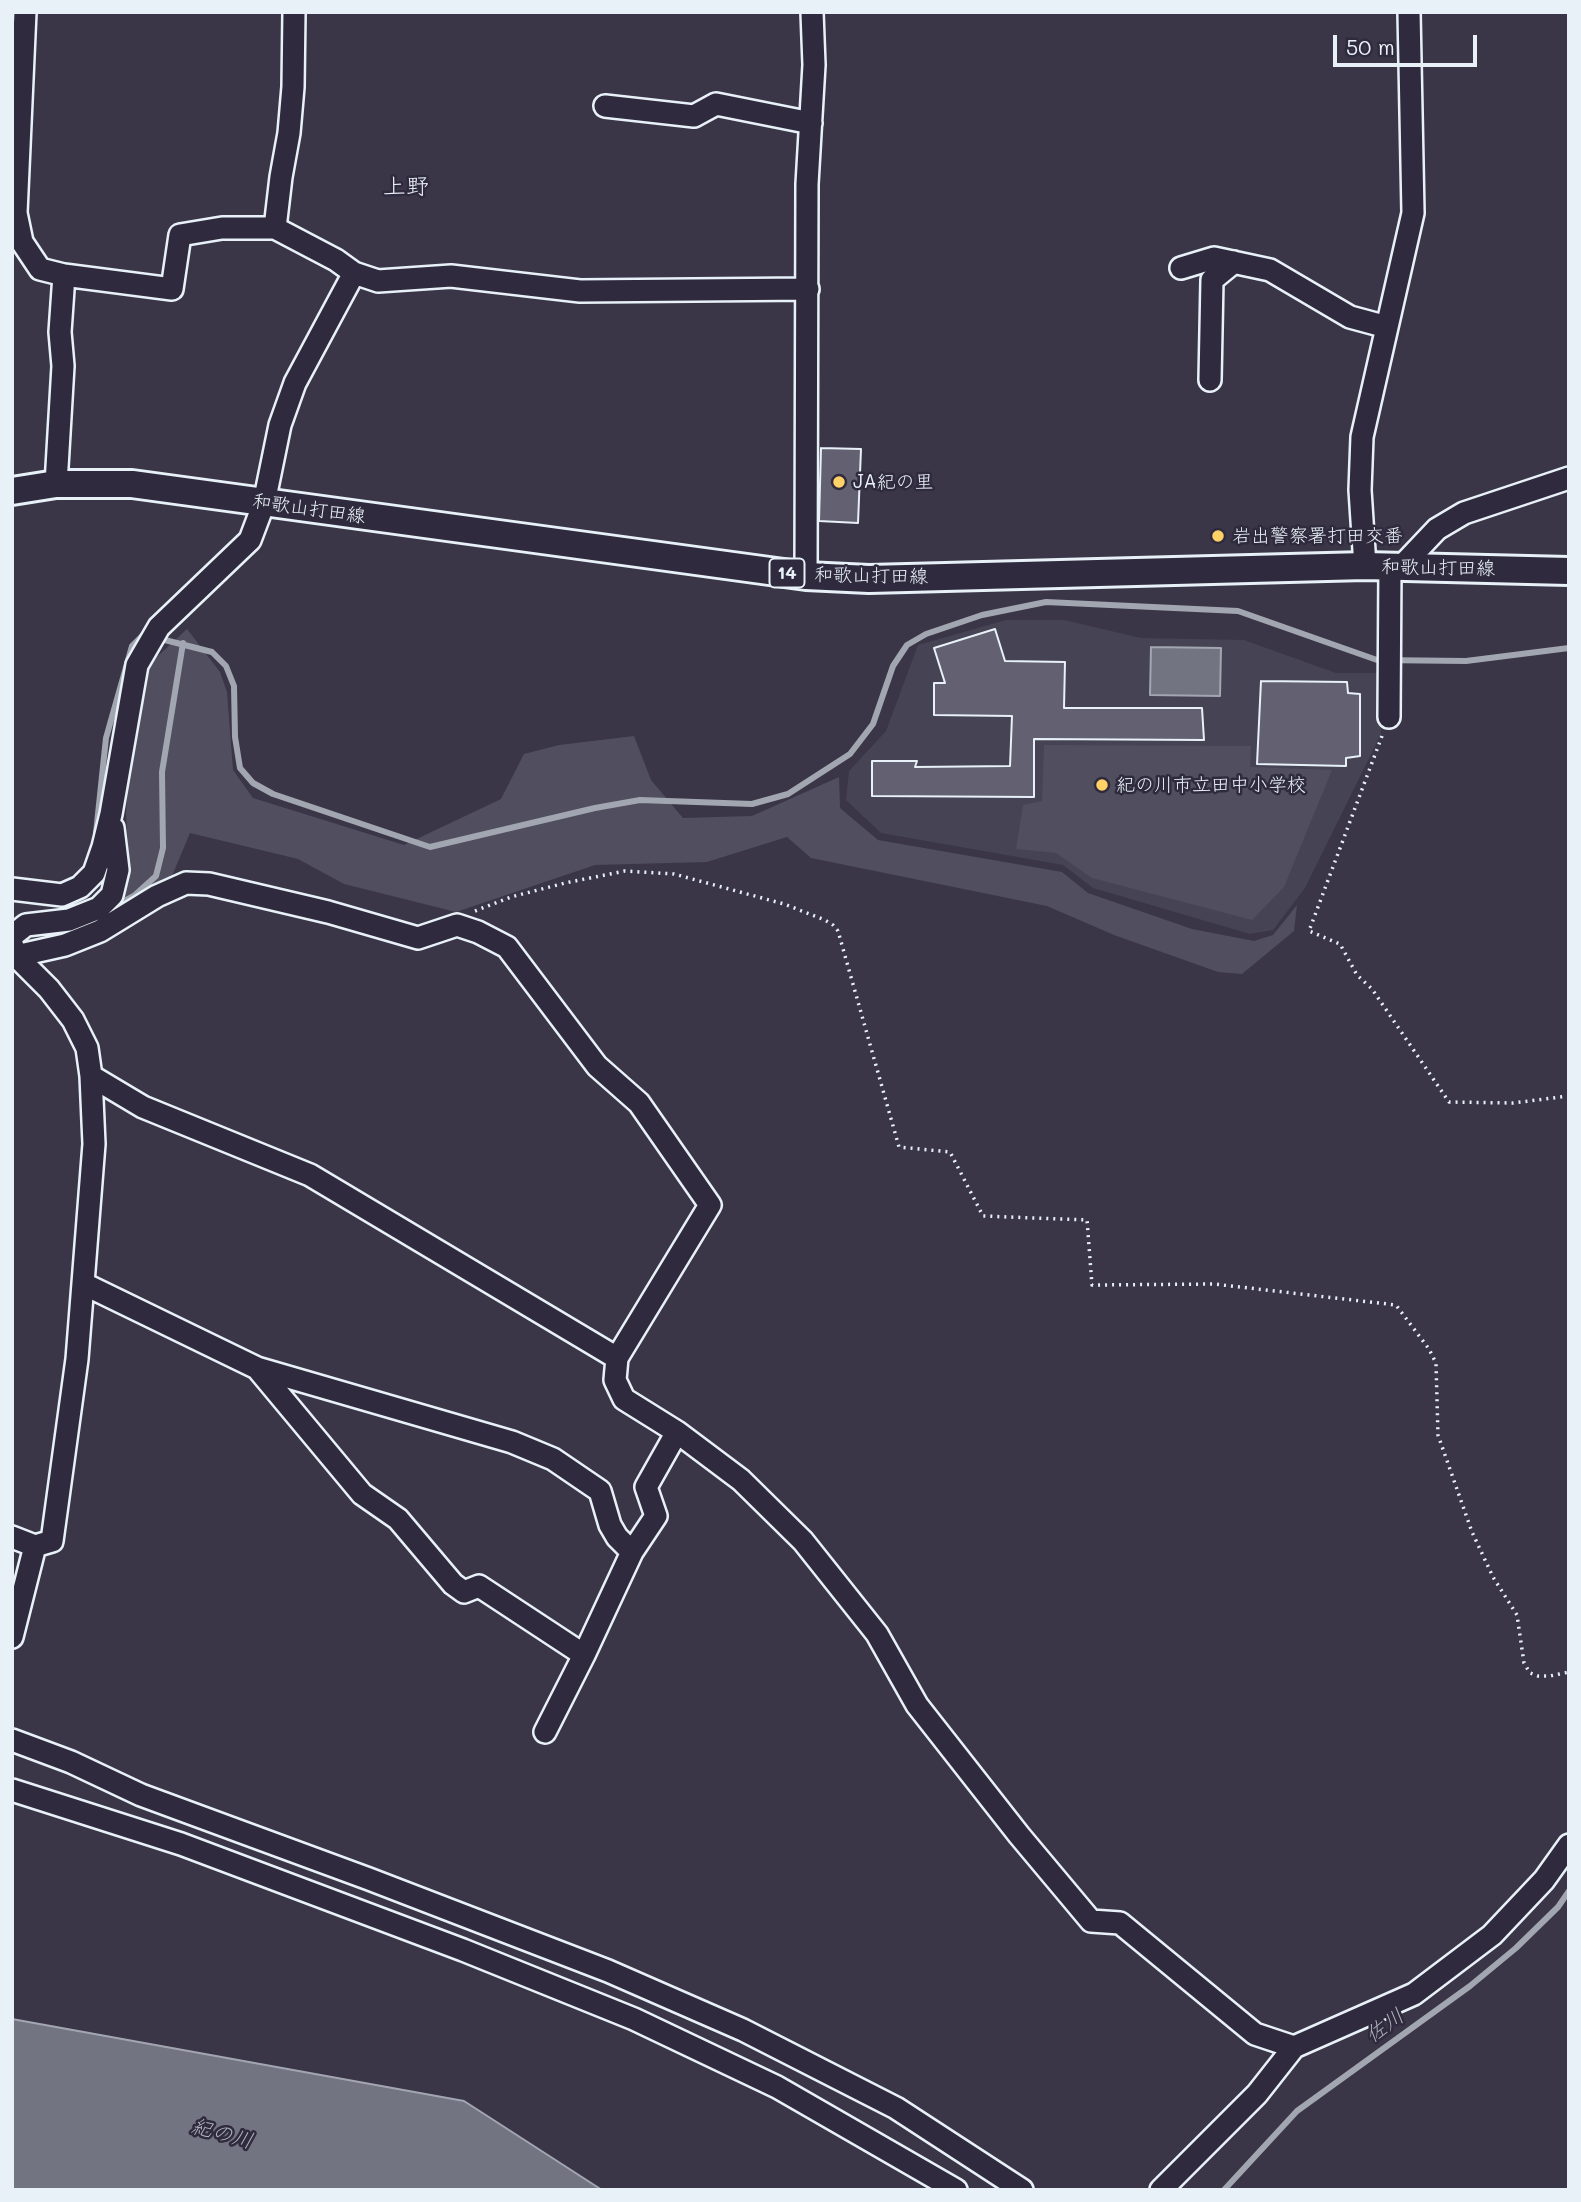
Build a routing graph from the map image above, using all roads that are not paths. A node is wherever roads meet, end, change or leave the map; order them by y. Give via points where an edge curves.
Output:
1 (24, 12) edge
2 (294, 12) edge
3 (812, 12) edge
4 (1409, 12) edge
5 (605, 106) dead end
6 (811, 123) junction
7 (275, 228) junction
8 (1234, 262) junction
9 (1181, 268) dead end
10 (354, 273) junction
11 (64, 275) junction
12 (808, 289) junction
13 (1387, 327) junction
14 (1210, 380) dead end
15 (1569, 478) edge
16 (55, 484) junction
17 (12, 491) edge
18 (264, 503) junction
19 (1385, 566) junction
20 (1569, 571) edge
21 (806, 576) junction
22 (1389, 718) road end
23 (111, 814) junction
24 (12, 889) edge
25 (14, 945) edge
26 (91, 1076) junction
27 (84, 1284) junction
28 (617, 1358) junction
29 (257, 1368) junction
30 (677, 1432) junction
31 (12, 1537) edge
32 (35, 1546) junction
33 (632, 1552) junction
34 (12, 1637) edge
35 (584, 1655) junction
36 (545, 1732) dead end
37 (12, 1740) edge
38 (12, 1790) edge
39 (1569, 1844) edge
40 (1294, 2047) junction
41 (956, 2190) edge
42 (1022, 2190) edge
43 (1161, 2190) edge

1 - 11 street via 16,214 23,242 40,270
2 - 7 street via 293,88
3 - 6 street
4 - 13 street via 1412,213
5 - 6 street via 694,116 716,104
6 - 12 street
7 - 10 street
7 - 11 street via 222,228 180,235 172,289
8 - 9 street via 1214,258
8 - 13 street via 1270,270 1350,317
8 - 14 street via 1212,280
10 - 12 street via 378,281 451,276 580,291
10 - 18 street via 295,383 280,425
11 - 16 street via 60,332 64,366
12 - 21 street
13 - 19 street via 1362,437 1360,490
15 - 19 street via 1464,513
16 - 17 main road, 和歌山打田線 / 14
16 - 18 main road, 和歌山打田線 / 14 via 132,484
18 - 21 main road, 和歌山打田線 / 14
18 - 23 street via 250,540 159,627 137,665
19 - 20 main road, 和歌山打田線 / 14
19 - 21 main road, 和歌山打田線 / 14 via 869,579
19 - 22 street
23 - 24 street via 94,873 80,887 62,895
23 - 25 street via 118,870 111,895 99,908 69,920 26,925
25 - 26 street via 73,1020 87,1048
25 - 28 street via 65,945 100,931 186,883 209,884 328,912 418,938 457,925 507,947 597,1066 639,1103 710,1205
26 - 27 street via 94,1143
26 - 28 street via 143,1107 310,1175
27 - 29 street
27 - 32 street via 52,1541
28 - 30 street via 615,1380 624,1399
29 - 33 street via 512,1442 553,1460 600,1491 610,1525
29 - 35 street via 362,1494 398,1519 453,1584 464,1592 479,1586
30 - 33 street via 646,1487 656,1516
30 - 40 street via 741,1480 803,1541 877,1634 917,1705 1091,1921 1120,1923 1255,2034
31 - 32 street
32 - 34 street
33 - 35 street
35 - 36 street
37 - 42 street via 141,1795 608,1972 743,2030 896,2108
38 - 41 street via 181,1844 634,2019 777,2087
39 - 40 street via 1544,1881 1492,1935 1414,1994
40 - 43 street via 1257,2094

